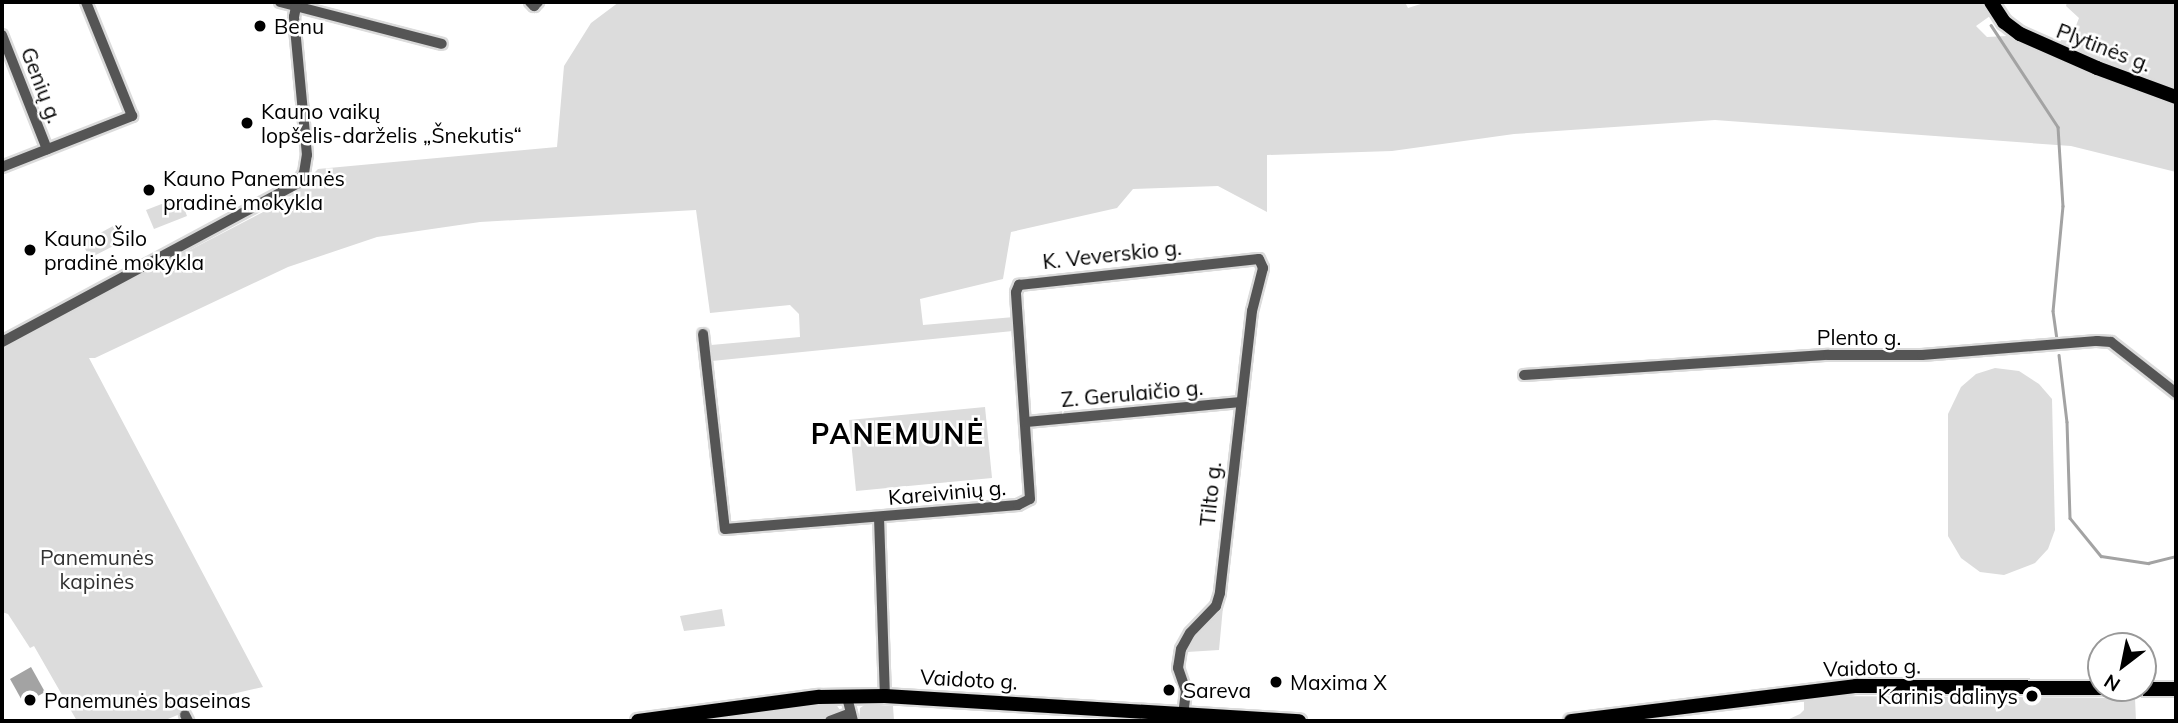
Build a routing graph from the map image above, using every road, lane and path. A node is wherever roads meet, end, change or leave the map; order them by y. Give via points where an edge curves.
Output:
1 (86, 2) edge
2 (280, 2) edge
3 (1991, 2) edge
4 (296, 4) edge
5 (2, 35) edge
6 (442, 44) dead end
7 (2176, 97) edge
8 (47, 149) junction
9 (2, 167) edge
10 (1259, 259) joint
11 (703, 334) dead end
12 (1019, 334) joint
13 (2, 342) edge
14 (1524, 375) dead end
15 (2176, 393) edge
16 (1241, 402) junction
17 (1026, 422) junction
18 (879, 517) junction
19 (2176, 689) edge
20 (885, 696) junction
21 (847, 697) junction
22 (1154, 716) edge
23 (852, 717) edge
24 (1183, 717) edge
25 (638, 721) edge
26 (830, 721) edge
27 (1300, 721) edge
28 (1571, 721) edge

1 - 8 street via 132,116
2 - 4 street
3 - 7 main road, Plytinės g. via 2004,22 2020,34
4 - 6 street
4 - 13 street via 307,155 297,184
5 - 8 street, Genių g.
8 - 9 street
10 - 12 street, K. Veverskio g. via 1025,282 1016,292
10 - 16 street, Tilto g. via 1263,268 1252,311
11 - 18 street via 725,529
12 - 17 street, Kareivinių g.
14 - 15 street, Plento g. via 1828,355 1922,355 2097,341 2111,342
16 - 17 street, Z. Gerulaičio g.
16 - 24 street, Tilto g. via 1219,600 1185,640 1179,658 1186,691
17 - 18 street, Kareivinių g. via 1030,499 1018,505
18 - 20 street, Kareivinių g.
19 - 28 main road, Vaidoto g. via 1856,686
20 - 21 main road, Vaidoto g.
20 - 22 main road, Vaidoto g.
21 - 23 street
21 - 25 main road, Vaidoto g.
22 - 24 main road, Vaidoto g.
23 - 26 street
24 - 27 main road, Vaidoto g.

